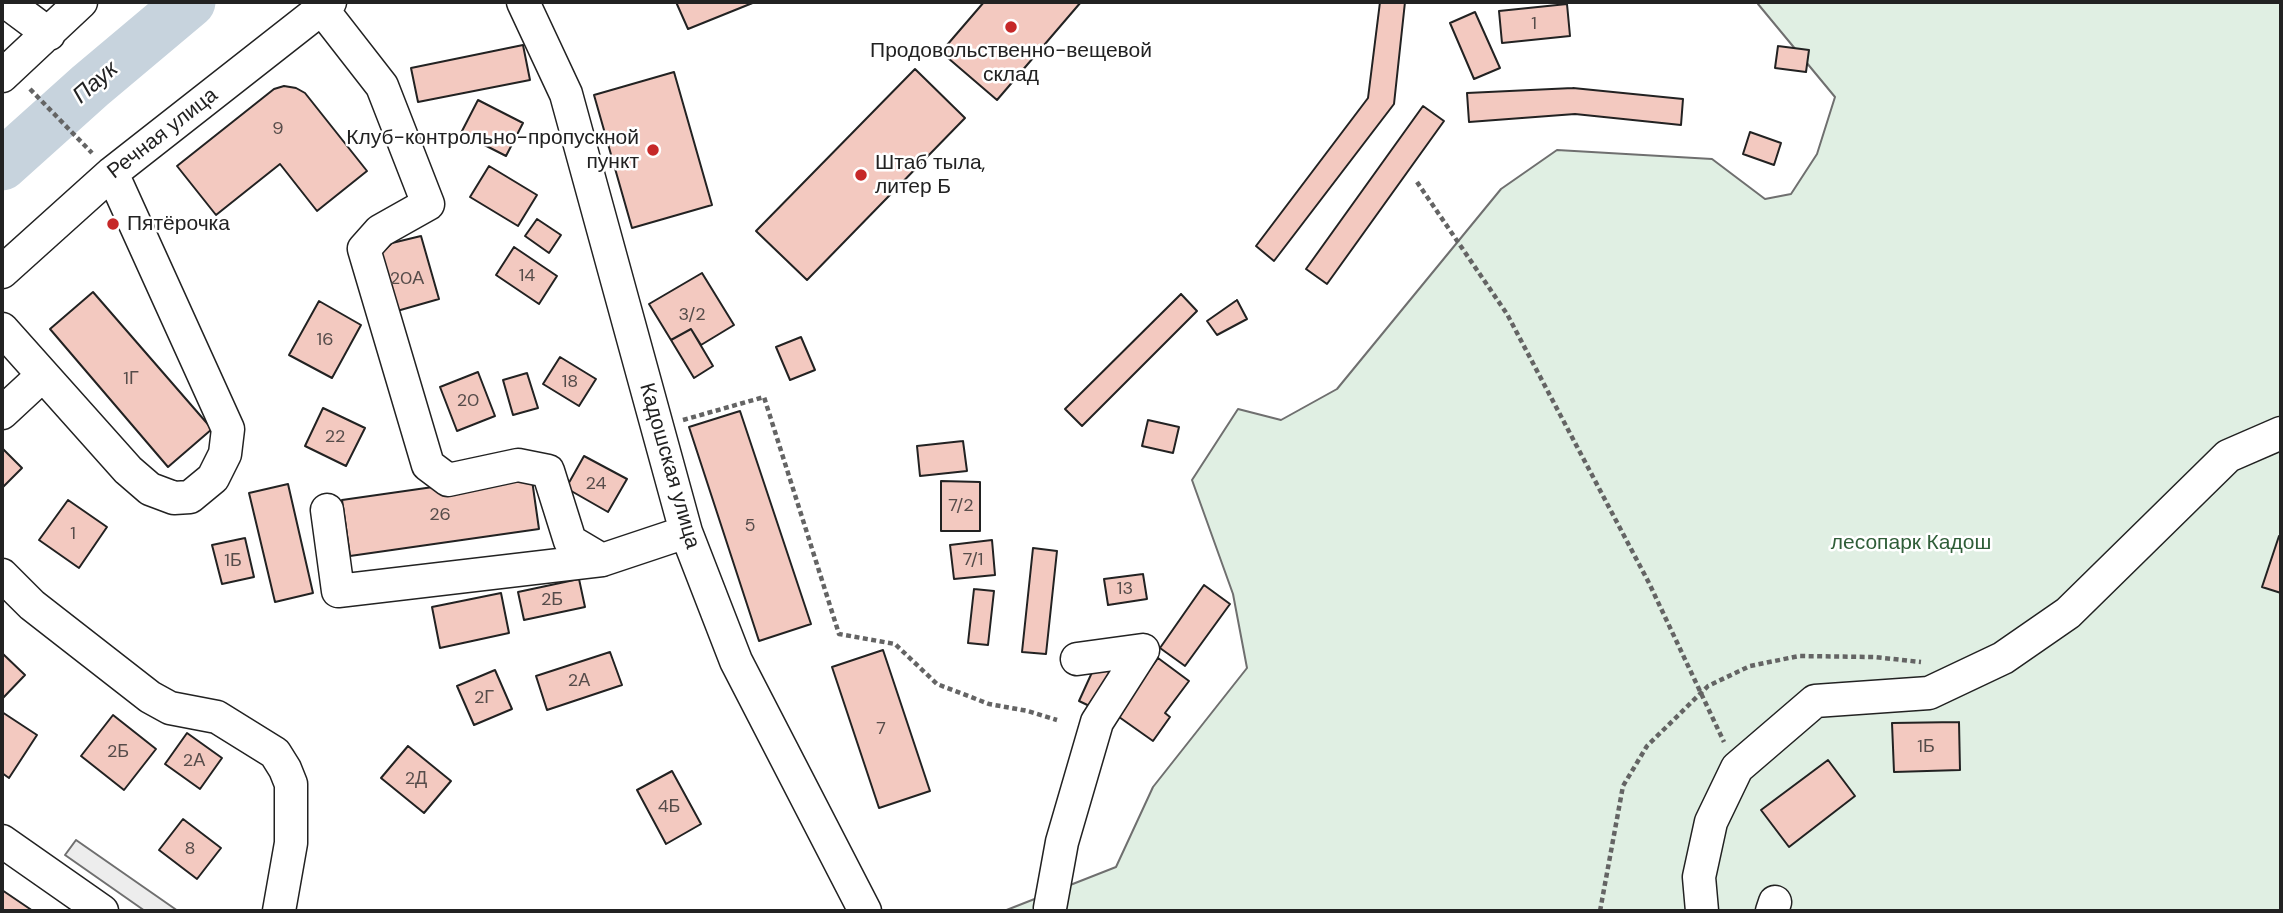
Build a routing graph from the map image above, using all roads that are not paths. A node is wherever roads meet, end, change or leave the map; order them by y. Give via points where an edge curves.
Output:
1 (6, 2) edge
2 (81, 2) edge
3 (523, 2) edge
4 (326, 5) edge
5 (48, 34) junction
6 (6, 72) edge
7 (112, 173) junction
8 (2, 272) edge
9 (2, 329) edge
10 (43, 375) junction
11 (2, 413) edge
12 (2281, 433) edge
13 (327, 510) dead end
14 (686, 532) junction
15 (603, 560) junction
16 (2, 575) edge
17 (1077, 659) dead end
18 (2, 841) edge
19 (1050, 908) dead end
20 (102, 911) edge
21 (279, 911) edge
22 (865, 911) edge
23 (1702, 911) edge

1 - 5 street
2 - 5 street
3 - 14 street, Кадошская улица via 566,94
4 - 7 street, Речная улица
4 - 15 street via 382,86 428,204 380,231 364,249 428,465 448,480 518,465 548,471 570,541
5 - 6 street
7 - 8 street, Речная улица
7 - 10 street via 228,429 225,454 213,478 190,496 174,498 150,489
9 - 10 street
10 - 11 street
12 - 23 street via 2228,456 2068,613 2003,658 1929,693 1815,701 1737,768 1711,822 1699,877
13 - 15 street via 338,591
14 - 15 street
14 - 22 street, Кадошская улица via 737,661
16 - 21 street via 32,606 150,697 170,708 217,718 275,753 290,784 291,843
17 - 19 street via 1143,650 1097,722 1062,842
18 - 20 street

